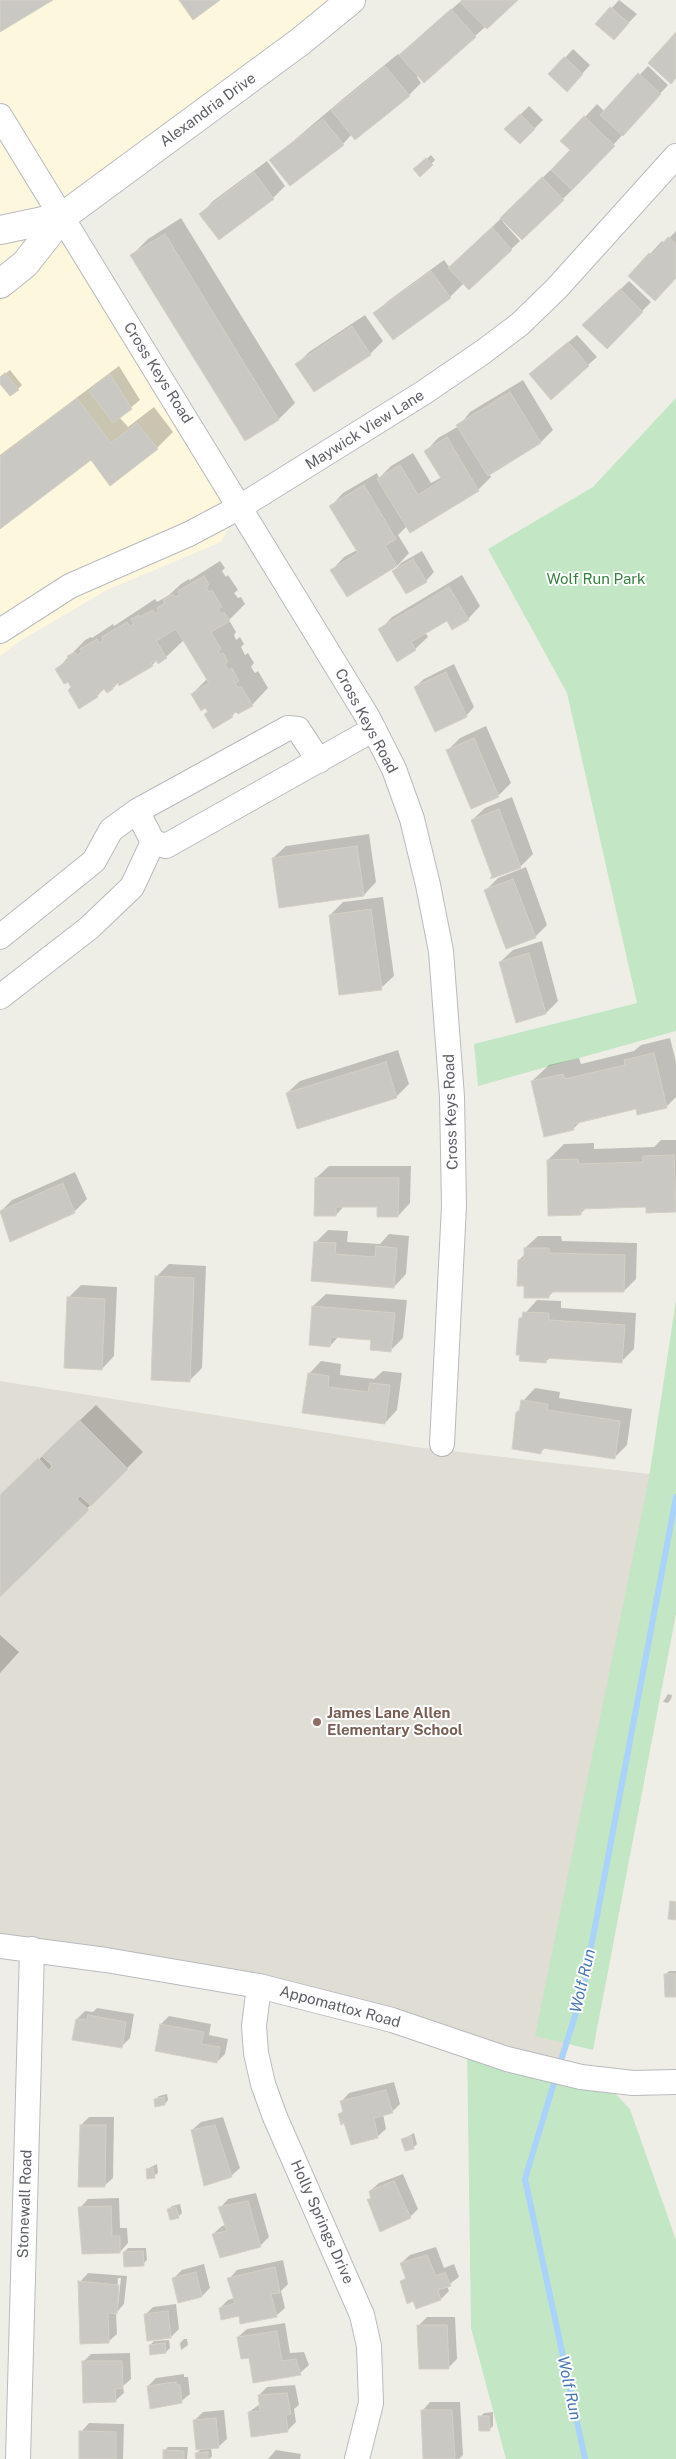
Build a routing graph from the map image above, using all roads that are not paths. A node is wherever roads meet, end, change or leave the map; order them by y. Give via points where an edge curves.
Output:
1 (351, 0) edge
2 (0, 116) edge
3 (676, 156) edge
4 (62, 216) junction
5 (0, 230) edge
6 (0, 284) edge
7 (240, 507) junction
8 (0, 631) edge
9 (374, 729) junction
10 (319, 761) junction
11 (137, 811) junction
12 (153, 842) junction
13 (0, 937) edge
14 (0, 997) edge
15 (442, 1444) dead end
16 (0, 1946) edge
17 (32, 1949) junction
18 (259, 1986) junction
19 (676, 2082) edge
20 (18, 2459) edge
21 (357, 2459) edge

1 - 4 main road, Alexandria Drive via 301,41
2 - 4 street, Cross Keys Road
3 - 7 street, Maywick View Lane via 557,288 520,324 423,393
4 - 5 main road, Alexandria Drive
4 - 6 main road, Alexandria Drive via 25,264
4 - 7 street, Cross Keys Road
7 - 8 street, Maywick View Lane via 189,534 70,586
7 - 9 street, Cross Keys Road
9 - 10 street
9 - 15 street, Cross Keys Road via 394,769 412,819 441,951 452,1097 454,1206
10 - 11 street via 298,728 288,728
10 - 12 street via 166,846
11 - 12 street
11 - 13 street via 111,830 94,861
12 - 14 street via 132,887 89,928
16 - 17 street, Appomattox Road
17 - 18 street, Appomattox Road
17 - 20 street, Stonewall Road
18 - 19 street, Appomattox Road via 392,2020 543,2069 634,2083
18 - 21 street, Holly Springs Drive via 254,2026 263,2084 362,2315 369,2346 371,2403

